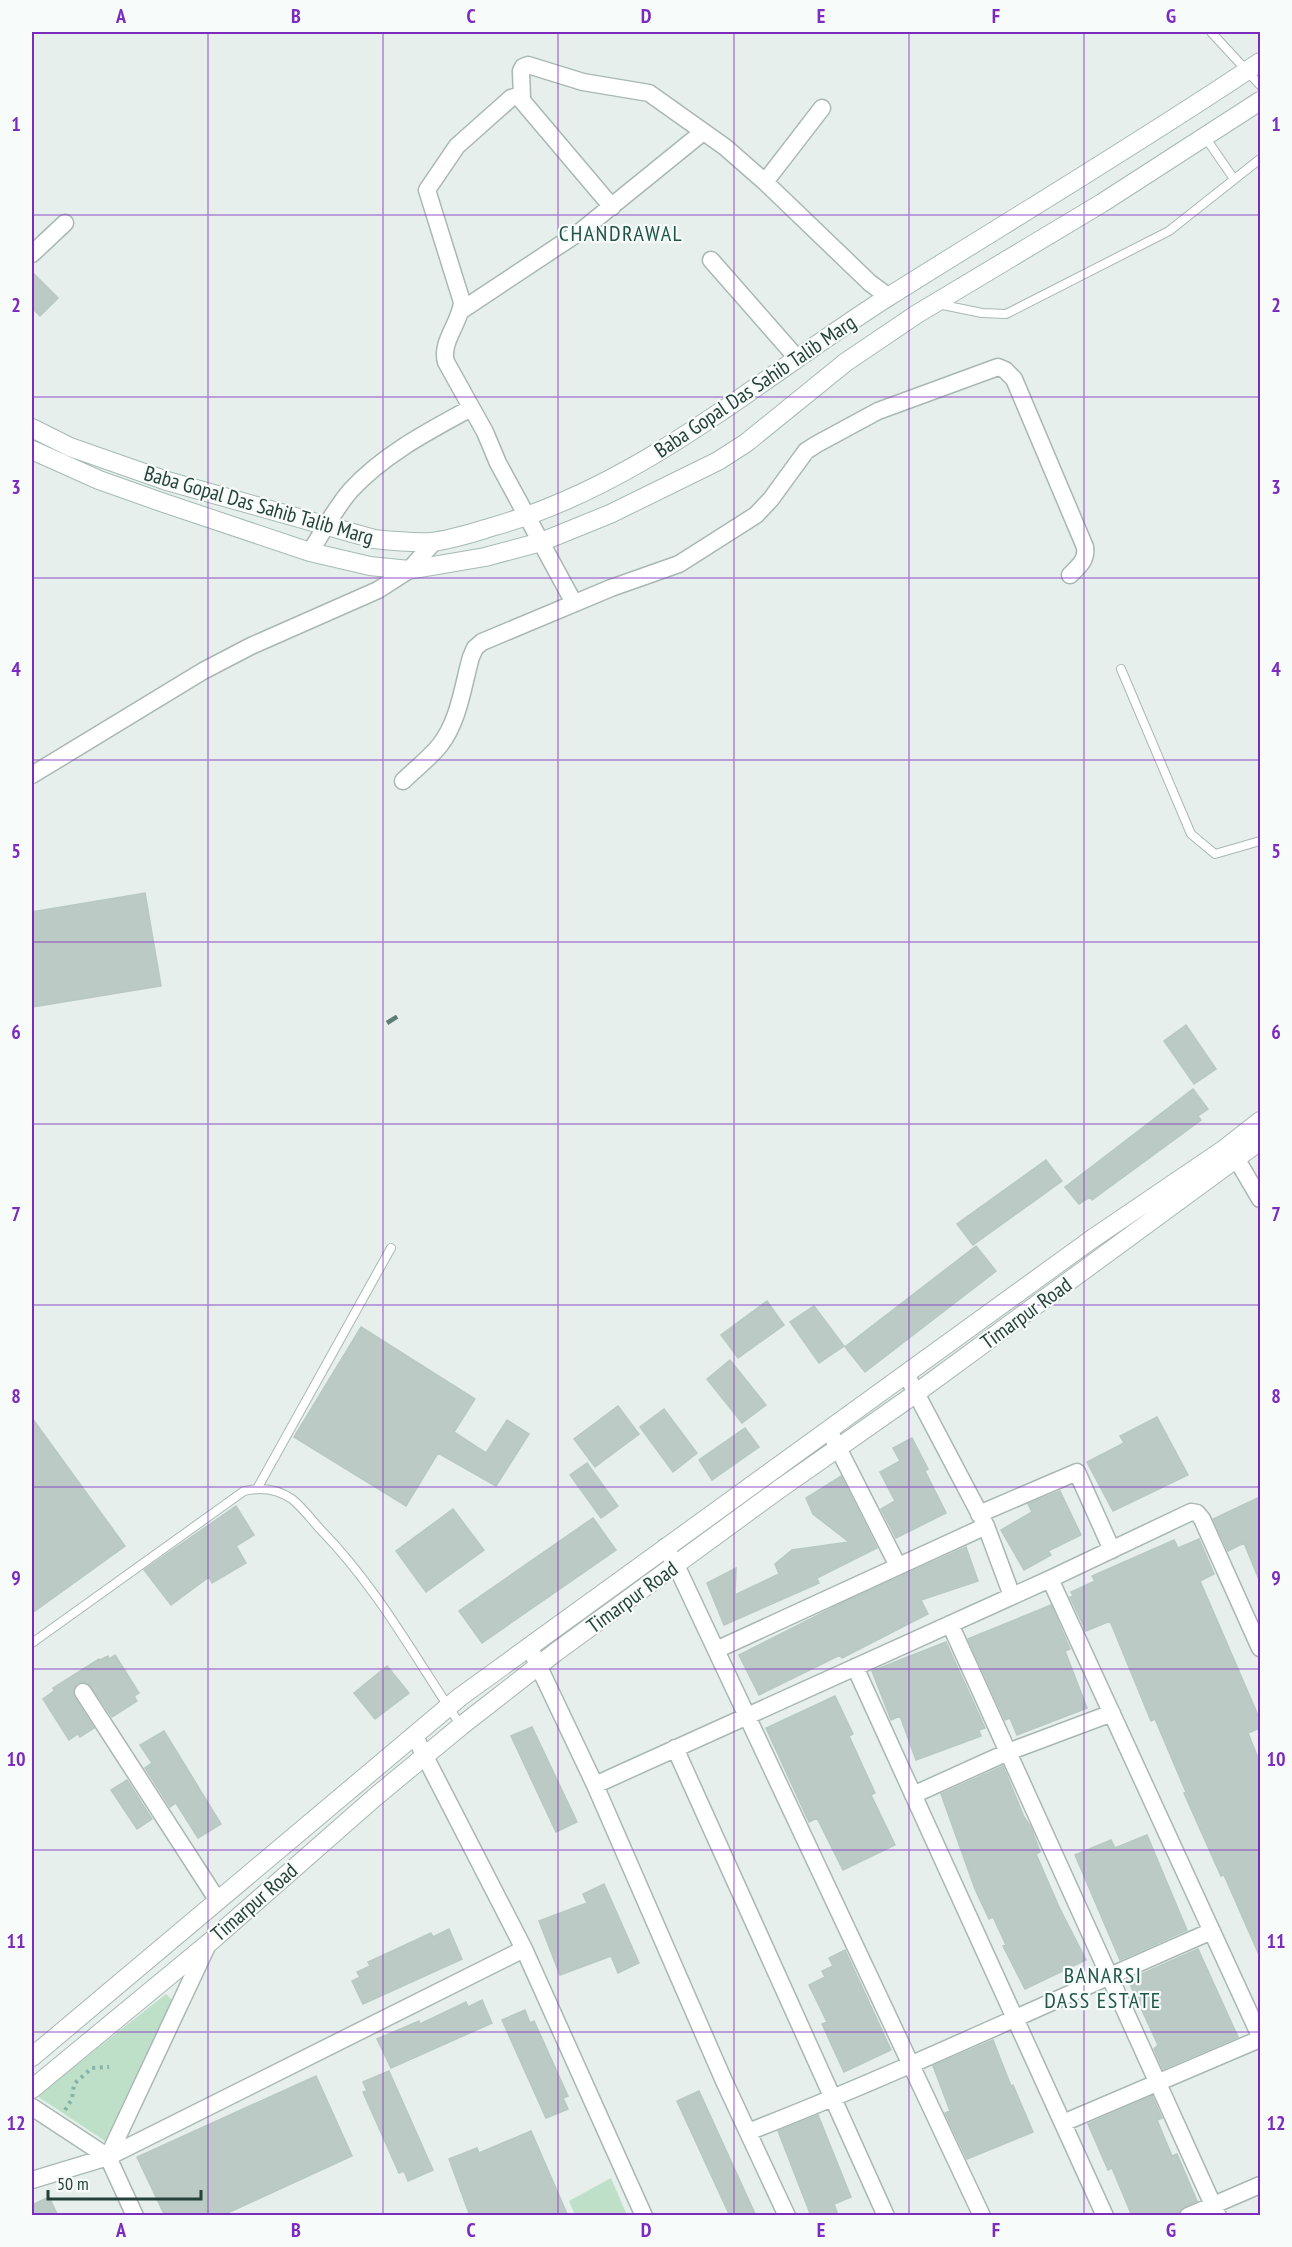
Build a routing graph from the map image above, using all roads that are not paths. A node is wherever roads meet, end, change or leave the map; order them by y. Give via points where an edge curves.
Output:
1 (1211, 32) edge
2 (1254, 66) edge
3 (1260, 85) edge
4 (522, 98) junction
5 (1260, 101) edge
6 (822, 108) dead end
7 (703, 132) junction
8 (1205, 137) junction
9 (1260, 159) edge
10 (1234, 179) junction
11 (765, 182) junction
12 (612, 207) junction
13 (64, 224) dead end
14 (32, 254) edge
15 (711, 260) dead end
16 (889, 297) junction
17 (935, 303) junction
18 (462, 310) junction
19 (797, 358) junction
20 (471, 408) junction
21 (32, 428) edge
22 (32, 450) edge
23 (527, 517) junction
24 (326, 527) junction
25 (434, 542) junction
26 (541, 542) junction
27 (310, 552) junction
28 (409, 570) junction
29 (1070, 575) dead end
30 (574, 603) junction
31 (1121, 669) dead end
32 (32, 775) edge
33 (402, 781) dead end
34 (1260, 841) edge
35 (1260, 1121) edge
36 (1260, 1141) edge
37 (1233, 1151) junction
38 (1260, 1199) edge
39 (391, 1248) dead end
40 (906, 1374) junction
41 (915, 1394) junction
42 (828, 1430) junction
43 (838, 1448) junction
44 (258, 1487) junction
45 (982, 1520) junction
46 (665, 1547) junction
47 (1112, 1550) junction
48 (676, 1565) junction
49 (898, 1566) junction
50 (1050, 1579) junction
51 (1012, 1596) junction
52 (950, 1624) junction
53 (32, 1643) edge
54 (529, 1646) junction
55 (1260, 1648) edge
56 (716, 1650) junction
57 (539, 1665) junction
58 (855, 1667) junction
59 (83, 1692) dead end
60 (448, 1706) junction
61 (1112, 1713) junction
62 (747, 1716) junction
63 (461, 1726) junction
64 (414, 1735) junction
65 (675, 1748) junction
66 (1008, 1752) junction
67 (424, 1756) junction
68 (595, 1785) junction
69 (913, 1795) junction
70 (218, 1901) junction
71 (1212, 1930) junction
72 (210, 1942) junction
73 (524, 1948) junction
74 (1109, 1976) junction
75 (1016, 2020) junction
76 (1260, 2038) edge
77 (32, 2057) edge
78 (911, 2064) junction
79 (1158, 2083) junction
80 (32, 2089) edge
81 (833, 2099) junction
82 (32, 2107) edge
83 (1063, 2123) junction
84 (748, 2132) junction
85 (108, 2157) junction
86 (32, 2180) edge
87 (1260, 2185) edge
88 (1216, 2210) edge
89 (135, 2216) edge
90 (644, 2216) edge
91 (787, 2216) edge
92 (886, 2216) edge
93 (982, 2216) edge
94 (1105, 2216) edge
95 (1188, 2216) edge

1 - 2 lane
2 - 3 lane
2 - 16 street, Baba Gopal Das Sahib Talib Marg
4 - 7 street via 523,67 534,67 583,82 649,93
4 - 12 street
4 - 18 street via 511,98 457,146 427,190 461,293
5 - 8 street, Baba Gopal Das Sahib Talib Marg
6 - 11 street
7 - 11 street
7 - 12 street
8 - 10 lane
8 - 17 street, Baba Gopal Das Sahib Talib Marg
9 - 10 lane
10 - 17 lane via 1169,231 1006,314
11 - 16 street
12 - 18 street
13 - 14 street
15 - 19 street
16 - 19 street, Baba Gopal Das Sahib Talib Marg
17 - 26 street, Baba Gopal Das Sahib Talib Marg via 846,362 718,461 610,514
18 - 20 street via 444,352
19 - 23 street, Baba Gopal Das Sahib Talib Marg via 677,442
20 - 23 street
20 - 24 street via 418,437 370,472 350,491
21 - 24 street, Baba Gopal Das Sahib Talib Marg via 70,447 157,477
22 - 27 street, Baba Gopal Das Sahib Talib Marg via 99,480
23 - 25 street, Baba Gopal Das Sahib Talib Marg
23 - 26 street
24 - 25 street, Baba Gopal Das Sahib Talib Marg via 374,539
24 - 27 street
25 - 28 street
26 - 28 street, Baba Gopal Das Sahib Talib Marg via 485,557
26 - 30 street
27 - 28 street, Baba Gopal Das Sahib Talib Marg via 370,566
28 - 32 street via 378,590 203,671
29 - 30 street via 1082,563 1085,547 1014,380 998,367 878,411 817,444 806,451 756,515 679,564
30 - 33 street via 475,648 448,733 440,746
31 - 34 lane via 1191,834 1215,854
35 - 37 street, Timarpur Road
36 - 37 street, Timarpur Road
37 - 38 street
37 - 40 street, Timarpur Road via 1092,1239
37 - 41 street, Timarpur Road
39 - 44 lane
40 - 41 street
40 - 42 street, Timarpur Road
41 - 43 street, Timarpur Road
41 - 45 street
42 - 43 street
42 - 46 street, Timarpur Road
43 - 48 street, Timarpur Road
43 - 49 street
44 - 53 lane via 244,1491
44 - 60 lane via 292,1499 339,1548 395,1623
45 - 47 street via 1077,1472
45 - 49 street
45 - 51 street
46 - 48 street
46 - 54 street, Timarpur Road
47 - 50 street
47 - 55 street via 1191,1512 1197,1513
48 - 56 street
48 - 57 street, Timarpur Road
49 - 56 street
50 - 51 street
50 - 61 street
51 - 52 street
52 - 58 street
52 - 66 street
54 - 57 street
54 - 60 street, Timarpur Road
56 - 62 street
57 - 63 street, Timarpur Road
57 - 68 street
58 - 62 street
58 - 69 street
59 - 70 street
60 - 63 lane
60 - 64 street, Timarpur Road
61 - 66 street
61 - 71 street
62 - 65 street
62 - 78 street
63 - 67 street, Timarpur Road
64 - 67 street
64 - 70 street, Timarpur Road
65 - 68 street
65 - 81 street
66 - 69 street
66 - 74 street
67 - 72 street, Timarpur Road
67 - 73 street
68 - 84 street
69 - 75 street
70 - 77 street, Timarpur Road
71 - 74 street
71 - 76 street
72 - 80 street, Timarpur Road
72 - 85 street
73 - 85 street
73 - 90 street
74 - 75 street
74 - 79 street
75 - 78 street
75 - 83 street
76 - 79 street
78 - 81 street
78 - 93 street
79 - 83 street
79 - 88 street
81 - 84 street
81 - 92 street
82 - 85 street
83 - 94 street
84 - 91 street
85 - 86 street
85 - 89 street
87 - 88 street
88 - 95 street

